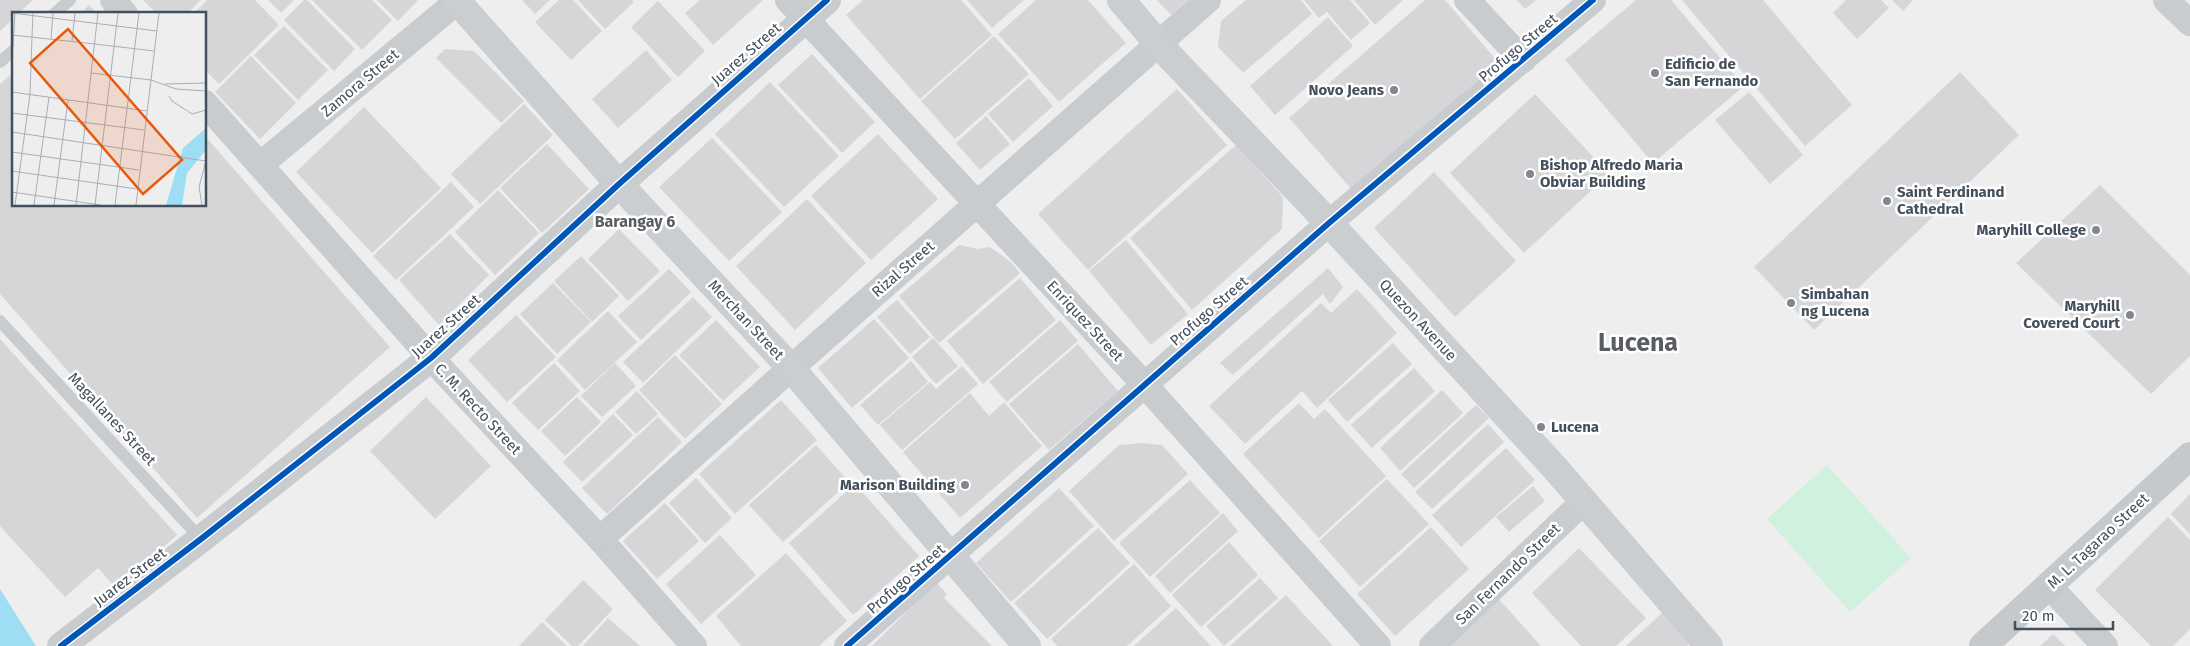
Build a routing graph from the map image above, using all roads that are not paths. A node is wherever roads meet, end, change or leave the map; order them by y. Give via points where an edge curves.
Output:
1 (70, 0) edge
2 (113, 0) edge
3 (458, 0) edge
4 (827, 0) edge
5 (1121, 0) edge
6 (1208, 0) edge
7 (1467, 0) edge
8 (1593, 0) edge
9 (2166, 0) edge
10 (797, 10) edge
11 (56, 12) edge
12 (123, 12) edge
13 (2190, 23) edge
14 (1158, 45) junction
15 (12, 52) edge
16 (1523, 60) junction
17 (0, 62) edge
18 (206, 104) edge
19 (260, 165) junction
20 (619, 184) junction
21 (976, 205) junction
22 (1329, 223) junction
23 (0, 320) edge
24 (431, 358) junction
25 (791, 368) junction
26 (1144, 384) junction
27 (2190, 456) edge
28 (1584, 501) junction
29 (201, 539) junction
30 (600, 539) junction
31 (950, 557) junction
32 (2049, 586) junction
33 (67, 641) edge
34 (694, 646) edge
35 (848, 646) edge
36 (1027, 646) edge
37 (1378, 646) edge
38 (1432, 646) edge
39 (1709, 646) edge
40 (1983, 646) edge
41 (2105, 646) edge

1 - 11 lane
2 - 12 street
3 - 19 street, Zamora Street
3 - 20 main road, Merchan Street
4 - 10 street, Juarez Street
5 - 14 main road, Quezon Avenue
6 - 14 street, Rizal Street
7 - 16 street
8 - 16 street, Profugo Street
9 - 13 street
10 - 20 street, Juarez Street
10 - 21 street, Enriquez Street
14 - 21 street, Rizal Street
14 - 22 main road, Quezon Avenue
15 - 17 lane
16 - 22 street, Profugo Street
18 - 19 street, C. M. Recto Street
19 - 24 street, C. M. Recto Street
20 - 24 street, Juarez Street
20 - 25 main road, Merchan Street
21 - 25 street, Rizal Street
21 - 26 street, Enriquez Street
22 - 26 street, Profugo Street
22 - 28 main road, Quezon Avenue
23 - 29 lane, Magallanes Street
24 - 29 street, Juarez Street
24 - 30 street, C. M. Recto Street
25 - 30 street, Rizal Street
25 - 31 main road, Merchan Street
26 - 31 street, Profugo Street
26 - 37 street, Enriquez Street
27 - 32 main road, M. L. Tagarao Street
28 - 38 street, San Fernando Street
28 - 39 main road, Quezon Avenue
29 - 33 street, Juarez Street
30 - 34 street, C. M. Recto Street
31 - 35 street, Profugo Street
31 - 36 main road, Merchan Street
32 - 40 main road, M. L. Tagarao Street
32 - 41 street

